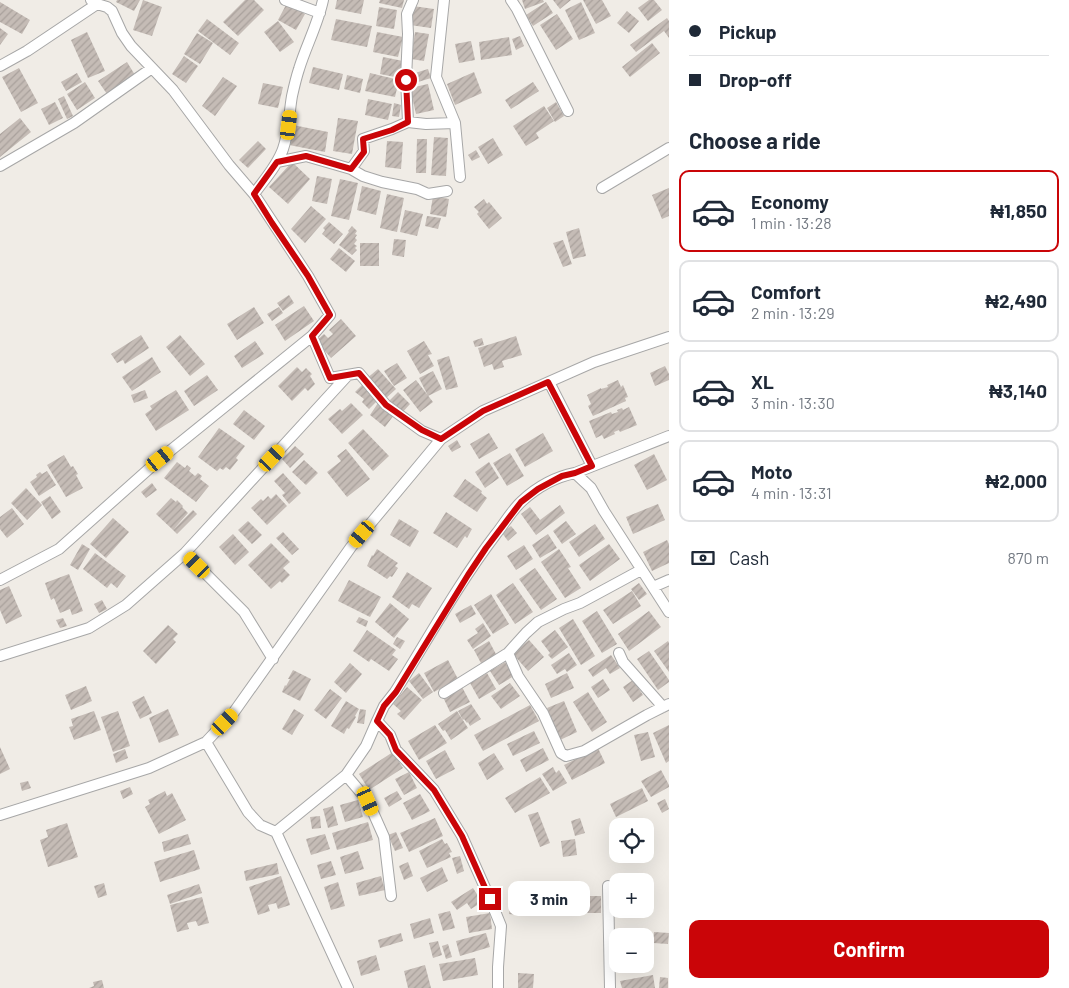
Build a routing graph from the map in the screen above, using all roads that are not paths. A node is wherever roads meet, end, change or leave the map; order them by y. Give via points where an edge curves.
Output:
1 (285, 0) edge
2 (323, 0) edge
3 (413, 0) edge
4 (444, 0) edge
5 (511, 0) edge
6 (94, 2) edge
7 (320, 13) junction
8 (2, 62) edge
9 (152, 68) junction
10 (568, 112) dead end
11 (408, 122) junction
12 (455, 123) junction
13 (669, 148) edge
14 (277, 162) junction
15 (0, 166) edge
16 (351, 169) junction
17 (460, 177) dead end
18 (602, 188) dead end
19 (447, 191) dead end
20 (254, 194) junction
21 (312, 336) junction
22 (669, 336) edge
23 (348, 375) junction
24 (548, 382) junction
25 (669, 436) edge
26 (441, 439) junction
27 (592, 466) junction
28 (575, 473) junction
29 (185, 553) junction
30 (642, 570) junction
31 (0, 580) edge
32 (669, 580) edge
33 (653, 587) junction
34 (669, 612) edge
35 (508, 653) junction
36 (619, 653) dead end
37 (0, 656) edge
38 (273, 658) junction
39 (444, 693) dead end
40 (666, 706) edge
41 (377, 721) junction
42 (206, 742) junction
43 (346, 775) junction
44 (0, 815) edge
45 (276, 832) junction
46 (608, 886) dead end
47 (391, 896) dead end
48 (348, 988) edge
49 (498, 988) edge
50 (610, 988) edge

1 - 7 street
2 - 7 street
3 - 11 street via 407,14
4 - 12 street via 436,77
5 - 10 street
6 - 8 street via 27,51
6 - 9 street via 112,11 131,46
7 - 14 street via 292,94 284,148
9 - 15 street via 74,123
9 - 20 street via 174,90
11 - 12 street
11 - 16 street via 363,139 364,152
12 - 17 street
13 - 18 street
14 - 16 street via 306,156
14 - 20 street
16 - 19 street via 363,176 428,194
20 - 21 street via 330,315
21 - 23 street via 330,378
21 - 31 street via 160,459 60,549
22 - 24 street
23 - 26 street via 359,373 386,405
23 - 29 street
24 - 26 street via 483,411
24 - 27 street
25 - 27 street
26 - 38 street via 351,547
27 - 28 street
28 - 30 street via 591,488
28 - 41 street via 562,476 521,502 468,575
29 - 37 street via 126,605 89,628
29 - 38 street via 244,612
30 - 33 street
30 - 35 street via 580,604 538,622
32 - 33 street
33 - 34 street
35 - 39 street
35 - 40 street via 561,753 566,756 584,751
36 - 40 street via 623,662
38 - 42 street via 234,712
41 - 43 street via 366,746
41 - 49 street via 390,735 396,750 434,790 462,836 501,926
42 - 44 street via 149,768
42 - 45 street via 248,812 260,825
43 - 45 street
43 - 47 street via 368,801 384,837
45 - 48 street
46 - 50 street

